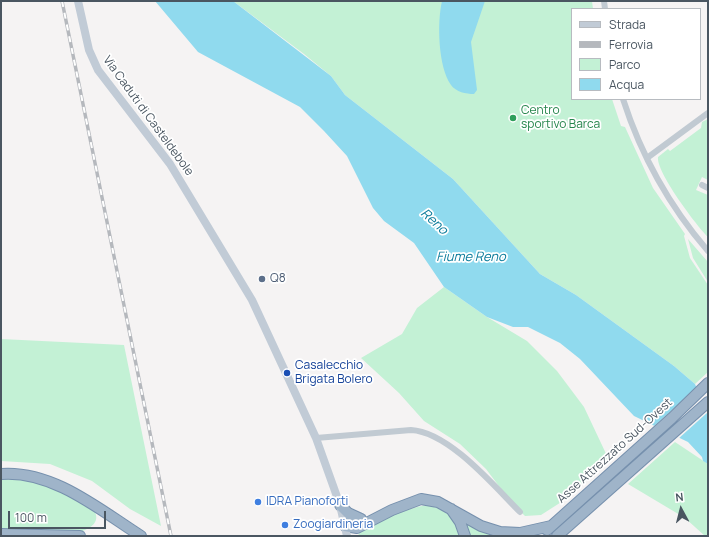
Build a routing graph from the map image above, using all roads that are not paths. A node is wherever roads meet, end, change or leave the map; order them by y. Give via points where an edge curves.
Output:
1 (78, 1) edge
2 (623, 100) edge
3 (708, 113) edge
4 (647, 158) junction
5 (708, 251) edge
6 (708, 383) edge
7 (708, 402) edge
8 (316, 438) junction
9 (1, 474) edge
10 (340, 505) junction
11 (451, 509) junction
12 (520, 512) dead end
13 (360, 522) junction
14 (551, 526) junction
15 (346, 531) edge
16 (1, 534) edge
17 (80, 536) edge
18 (141, 536) edge
19 (354, 536) edge
20 (464, 536) edge
21 (539, 536) edge
22 (558, 536) edge

1 - 8 main road, Via Caduti di Casteldebole via 89,50 98,70 170,164 252,300
2 - 4 street
3 - 4 street
4 - 5 street via 681,217
6 - 14 highway, Asse Attrezzato Sud-Ovest
7 - 22 highway
8 - 10 main road, Via Caduti di Casteldebole
8 - 12 street via 411,430 426,432 447,444 480,472
9 - 18 highway via 32,477 59,486
10 - 13 highway
10 - 15 main road, Via Caduti di Casteldebole
11 - 13 highway via 434,501 420,499
11 - 14 highway via 488,529 506,534
11 - 20 highway via 460,522
13 - 15 highway
13 - 19 highway
14 - 21 highway, Asse Attrezzato Sud-Ovest
16 - 17 highway

